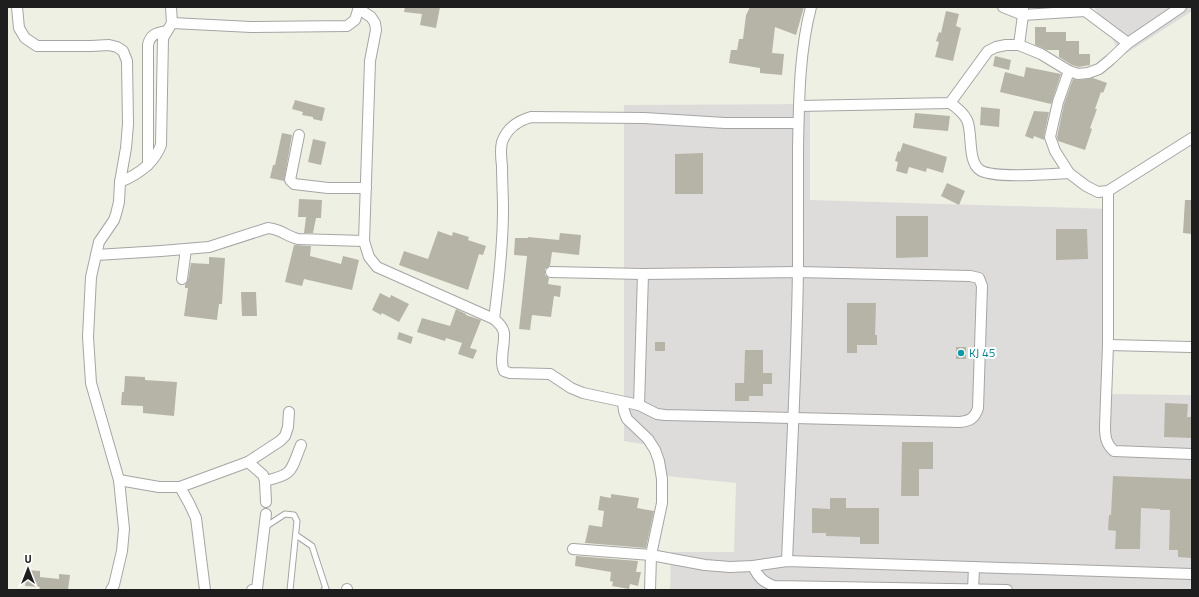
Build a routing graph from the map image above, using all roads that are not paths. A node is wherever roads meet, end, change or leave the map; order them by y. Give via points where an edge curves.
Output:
1 (17, 7) edge
2 (171, 7) edge
3 (811, 7) edge
4 (1003, 7) edge
5 (1180, 7) edge
6 (359, 8) edge
7 (1083, 9) edge
8 (1023, 11) edge
9 (169, 27) junction
10 (1128, 42) junction
11 (1019, 45) junction
12 (1069, 71) junction
13 (950, 102) junction
14 (799, 106) junction
15 (798, 123) junction
16 (299, 135) dead end
17 (1192, 138) edge
18 (148, 165) junction
19 (1069, 172) junction
20 (120, 182) junction
21 (366, 188) junction
22 (1108, 192) junction
23 (364, 241) junction
24 (186, 249) junction
25 (96, 255) junction
26 (551, 272) dead end
27 (798, 272) junction
28 (643, 274) junction
29 (182, 278) dead end
30 (494, 319) junction
31 (1108, 345) junction
32 (1191, 347) edge
33 (623, 402) junction
34 (639, 405) junction
35 (288, 412) dead end
36 (793, 418) junction
37 (301, 445) dead end
38 (1192, 454) edge
39 (248, 462) junction
40 (119, 480) junction
41 (265, 481) junction
42 (180, 487) junction
43 (266, 502) dead end
44 (266, 514) dead end
45 (265, 527) junction
46 (296, 535) junction
47 (573, 549) dead end
48 (650, 555) junction
49 (787, 561) junction
50 (753, 566) junction
51 (974, 567) junction
52 (1192, 574) edge
53 (111, 590) edge
54 (205, 590) edge
55 (255, 590) edge
56 (290, 590) edge
57 (324, 590) edge
58 (650, 590) edge
59 (973, 590) edge
60 (1006, 590) edge

1 - 20 street via 19,28 25,38 37,46 109,45 123,51 127,62 128,124
2 - 9 street
3 - 14 street via 803,47
4 - 8 street
5 - 10 street
6 - 9 street via 355,20 347,26
6 - 21 street via 375,22 376,30 370,62
7 - 8 street
7 - 10 street
8 - 11 street
9 - 18 street via 163,38 161,145
9 - 18 street via 149,38
10 - 12 street via 1099,69 1078,74
11 - 12 street
11 - 13 street via 996,47 988,52
12 - 19 street via 1050,137 1055,151
13 - 14 street
13 - 19 street via 967,119 972,156 979,170 1008,175
14 - 15 street
15 - 27 street
15 - 30 street via 531,117 513,125 504,137 501,151 502,245
16 - 21 street via 290,180 294,184 328,188
17 - 22 street
18 - 20 street via 134,176
19 - 22 street via 1086,186 1098,192
20 - 25 street via 116,214 99,242
21 - 23 street
22 - 31 street
23 - 24 street via 290,237 277,229 268,228 209,247
23 - 30 street via 369,257 377,267
24 - 25 street
24 - 29 street
25 - 40 street via 88,330 91,383
26 - 28 street
27 - 28 street
27 - 36 street
27 - 36 street via 979,278 982,286 978,408 973,418 960,422
28 - 34 street
30 - 33 street via 504,333 504,371 545,372 576,391
31 - 32 street
31 - 38 street via 1105,436 1108,445 1114,451 1123,452
33 - 34 street
33 - 48 street via 627,419 648,439 659,461 662,503
34 - 36 street via 665,415
35 - 39 street via 285,436
36 - 49 street
37 - 41 street via 286,475
39 - 41 street via 263,475
39 - 42 street
40 - 42 street via 159,487
40 - 53 street via 124,529 122,551
41 - 43 street
42 - 54 street via 196,518
44 - 45 street
45 - 46 lane via 285,514 294,515 297,521
45 - 55 street
46 - 56 lane
46 - 57 lane via 312,546 326,589
47 - 48 street
48 - 50 street via 705,566
48 - 58 street
49 - 50 street
49 - 51 street
50 - 59 street via 763,582 774,586
51 - 52 street
51 - 59 street
59 - 60 street

